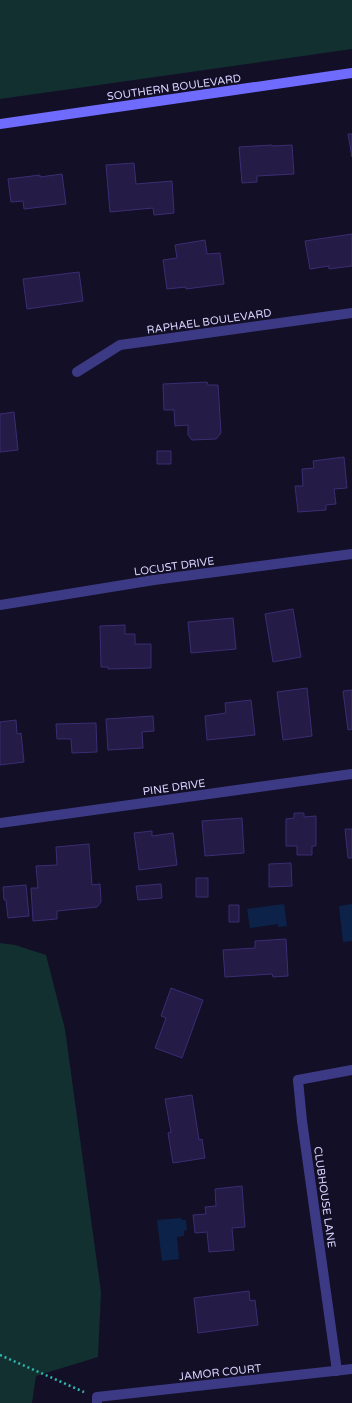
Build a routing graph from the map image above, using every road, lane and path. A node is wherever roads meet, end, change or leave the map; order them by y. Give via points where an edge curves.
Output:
1 (352, 74) edge
2 (0, 124) edge
3 (352, 313) edge
4 (77, 372) dead end
5 (352, 554) edge
6 (0, 605) edge
7 (352, 774) edge
8 (0, 823) edge
9 (352, 1070) edge
10 (0, 1355) edge
11 (352, 1369) edge
12 (336, 1371) junction
13 (97, 1400) edge

1 - 2 street, SOUTHERN BOULEVARD
3 - 4 street, RAPHAEL BOULEVARD via 120,345
5 - 6 street, LOCUST DRIVE via 154,580
7 - 8 street, PINE DRIVE
9 - 12 street, CLUBHOUSE LANE via 298,1080
10 - 13 path
11 - 12 street, JAMOR COURT
12 - 13 street, JAMOR COURT

